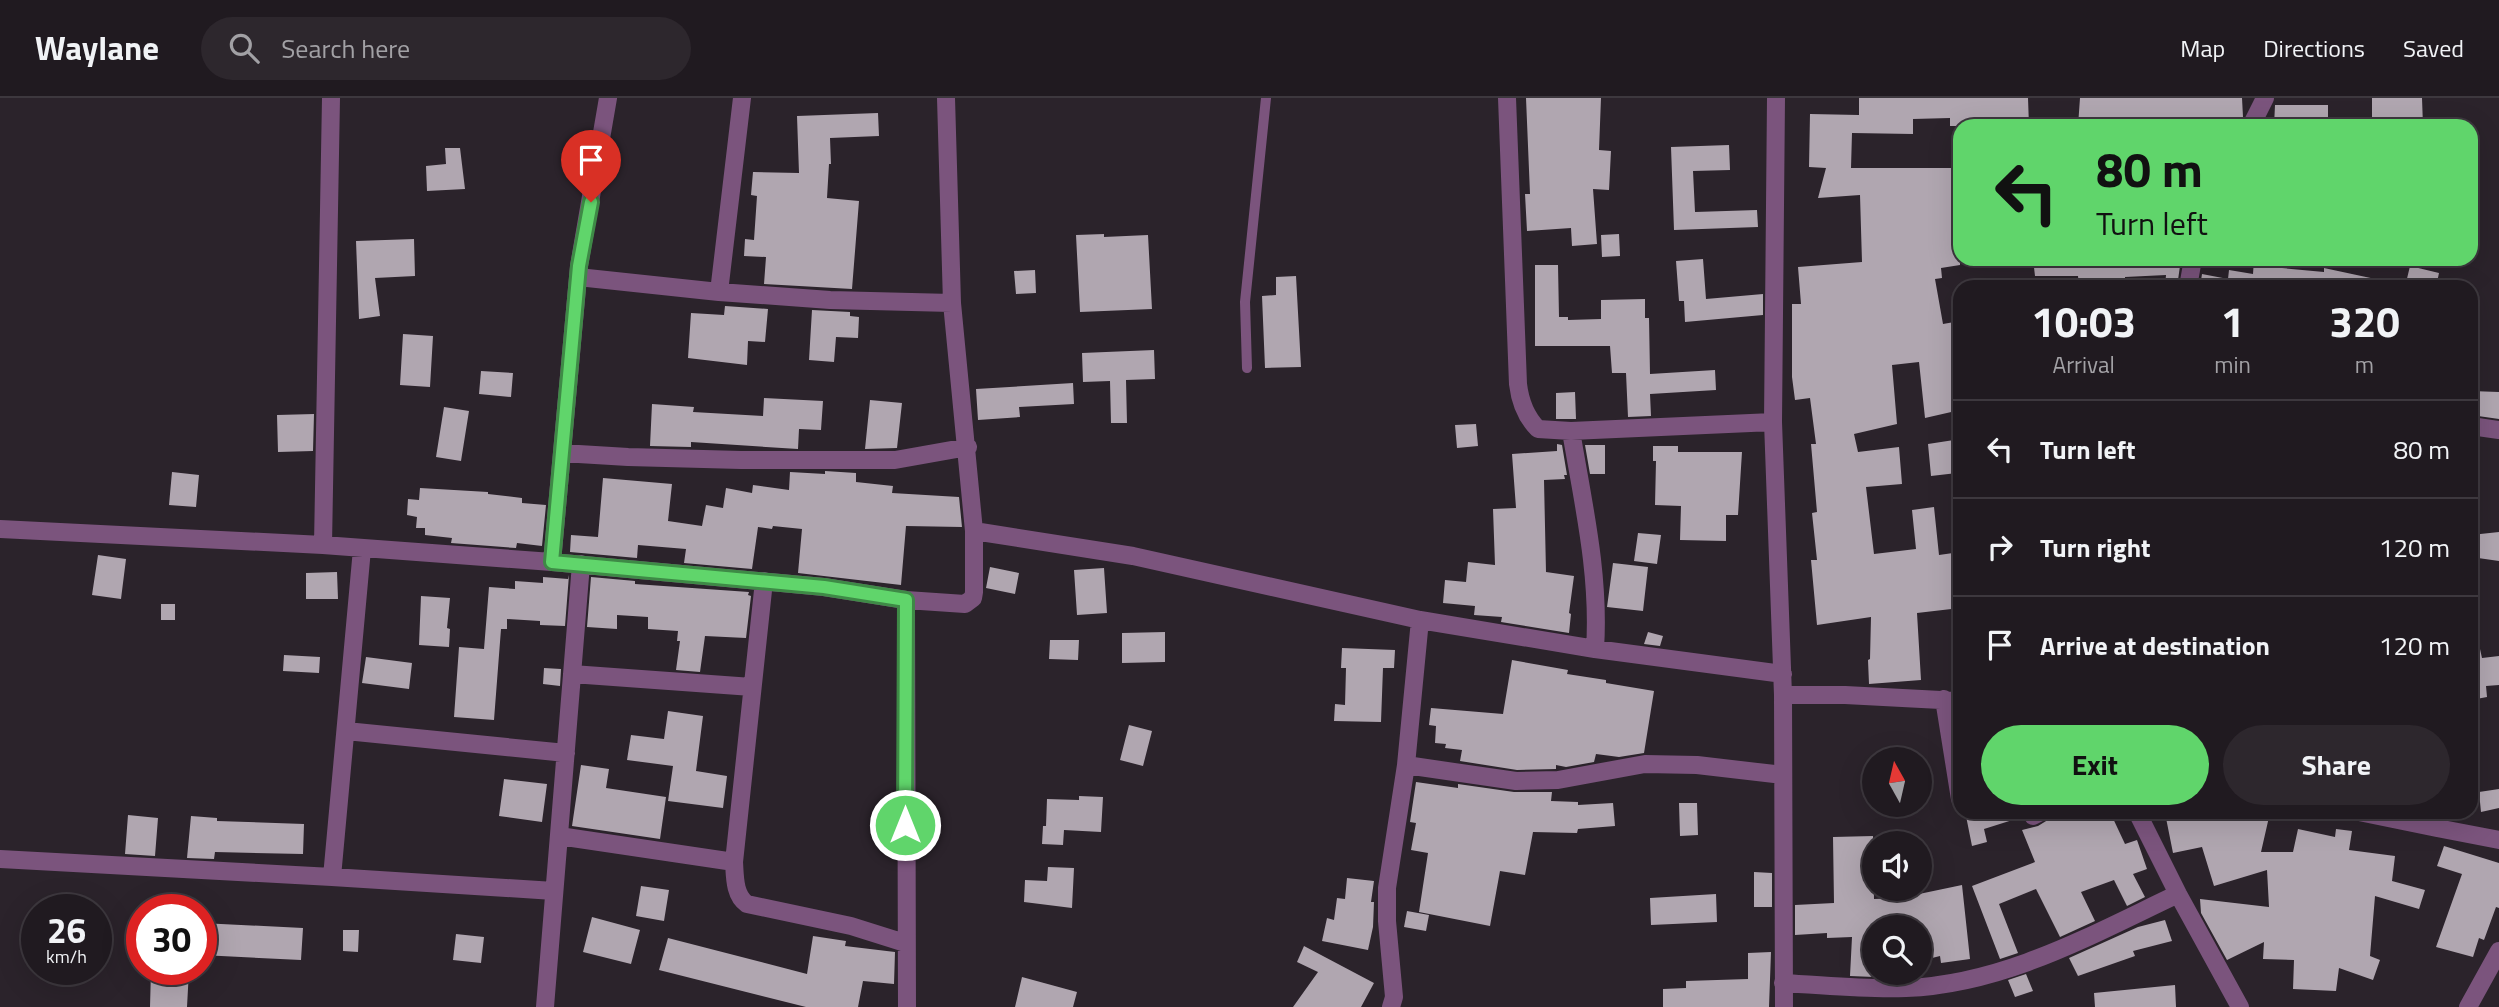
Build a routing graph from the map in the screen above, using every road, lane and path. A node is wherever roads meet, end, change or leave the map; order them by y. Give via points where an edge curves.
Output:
1 (331, 98) edge
2 (608, 98) edge
3 (742, 98) edge
4 (946, 98) edge
5 (1266, 98) edge
6 (1507, 98) edge
7 (1776, 98) edge
8 (2265, 98) edge
9 (2254, 119) edge
10 (578, 277) junction
11 (719, 292) junction
12 (953, 303) junction
13 (1247, 368) dead end
14 (1773, 422) junction
15 (2478, 427) edge
16 (2499, 430) edge
17 (1571, 431) junction
18 (968, 447) junction
19 (562, 453) junction
20 (0, 529) edge
21 (974, 531) junction
22 (323, 545) junction
23 (362, 549) junction
24 (552, 562) junction
25 (581, 564) junction
26 (764, 581) junction
27 (906, 600) junction
28 (1420, 620) junction
29 (1595, 649) junction
30 (572, 674) junction
31 (1783, 674) junction
32 (752, 687) junction
33 (1783, 695) junction
34 (1952, 700) edge
35 (346, 731) junction
36 (566, 752) junction
37 (1406, 765) junction
38 (1783, 775) junction
39 (2140, 819) edge
40 (2436, 820) edge
41 (559, 836) junction
42 (2499, 840) edge
43 (0, 859) edge
44 (734, 862) junction
45 (332, 877) junction
46 (554, 891) junction
47 (2178, 894) junction
48 (905, 943) junction
49 (2499, 951) edge
50 (1783, 983) junction
51 (2233, 1003) edge
52 (1392, 1006) edge
53 (545, 1007) edge
54 (906, 1007) edge
55 (1784, 1007) edge
56 (2468, 1007) edge

1 - 22 street
2 - 10 street
3 - 11 street
4 - 12 street
5 - 13 lane via 1245,302
6 - 17 street via 1519,393 1538,429
7 - 14 street
8 - 9 street
10 - 11 street
10 - 19 street
11 - 12 street
12 - 18 street
14 - 17 street
14 - 31 street
15 - 16 street
17 - 29 street via 1594,570
18 - 19 street via 895,460
18 - 21 street
19 - 24 street
20 - 22 street
21 - 27 street via 970,602
21 - 28 street via 1133,556
22 - 23 street
23 - 24 street
23 - 35 street
24 - 25 street
25 - 26 street
25 - 30 street
26 - 27 street
26 - 32 street
27 - 48 street
28 - 29 street
28 - 37 street
29 - 31 street
30 - 32 street
30 - 36 street
31 - 33 street
32 - 44 street
33 - 34 street
33 - 38 street
35 - 36 street
35 - 45 street
36 - 41 street
37 - 38 street via 1516,781 1558,780 1645,765 1697,765
37 - 52 street via 1387,888
38 - 50 street
39 - 47 street
40 - 42 street
41 - 44 street
41 - 46 street
43 - 45 street
44 - 48 street via 738,894 747,904 851,926
45 - 46 street
46 - 53 street
47 - 50 street via 2067,947 1999,973 1906,988
47 - 51 street
48 - 54 street
49 - 56 street
50 - 55 street

